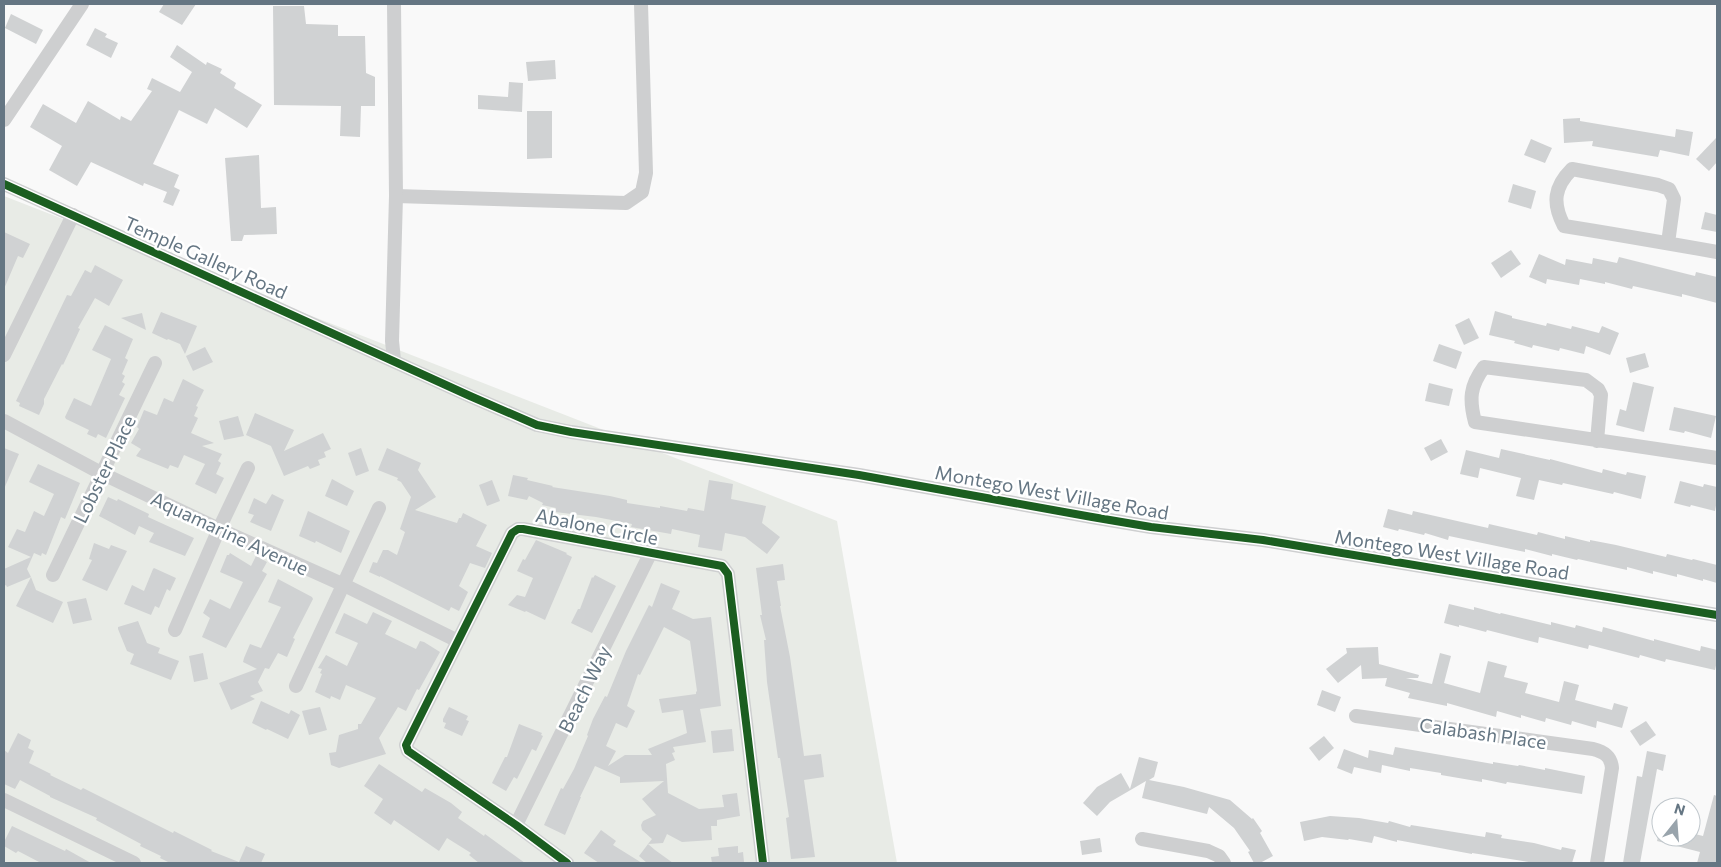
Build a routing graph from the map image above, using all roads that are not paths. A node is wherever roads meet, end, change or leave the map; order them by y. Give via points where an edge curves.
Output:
1 (82, 4) edge
2 (394, 4) edge
3 (641, 4) edge
4 (4, 120) edge
5 (4, 184) edge
6 (396, 196) junction
7 (73, 215) junction
8 (1668, 243) junction
9 (1717, 252) edge
10 (4, 355) edge
11 (394, 360) junction
12 (156, 363) dead end
13 (4, 422) edge
14 (1597, 441) junction
15 (1717, 458) edge
16 (248, 468) dead end
17 (101, 473) junction
18 (379, 508) dead end
19 (219, 529) junction
20 (651, 552) junction
21 (53, 575) dead end
22 (344, 585) junction
23 (1717, 615) edge
24 (175, 630) dead end
25 (458, 641) junction
26 (296, 686) dead end
27 (1356, 716) dead end
28 (4, 800) edge
29 (516, 825) junction
30 (1142, 839) dead end
31 (134, 863) edge
32 (567, 863) edge
33 (763, 863) edge
34 (1224, 863) edge
35 (1597, 863) edge

1 - 4 street
2 - 6 street
3 - 6 street via 646,173 642,192 626,203
5 - 7 street, Temple Gallery Road
6 - 11 street
7 - 10 street
7 - 11 street, Temple Gallery Road
8 - 8 street via 1564,226 1556,202 1564,178 1572,169 1669,189 1674,199
8 - 9 street
11 - 23 street, Montego West Village Road via 537,425 571,432 859,475 1131,524 1263,540
12 - 17 street, Lobster Place
13 - 17 street, Aquamarine Avenue
14 - 14 street via 1601,395 1586,380 1484,367 1476,378 1471,392 1475,422
14 - 15 street
16 - 19 street
17 - 19 street, Aquamarine Avenue
17 - 21 street, Lobster Place
18 - 22 street
19 - 22 street, Aquamarine Avenue
19 - 24 street
20 - 25 street, Abalone Circle via 518,530 512,533
20 - 29 street, Beach Way
20 - 33 street, Abalone Circle via 722,566 728,574
22 - 25 street, Aquamarine Avenue
22 - 26 street
25 - 29 street, Abalone Circle via 406,748
27 - 35 street, Calabash Place via 1604,752 1612,768
28 - 31 street
29 - 32 street, Abalone Circle
30 - 34 street via 1208,851 1219,856

